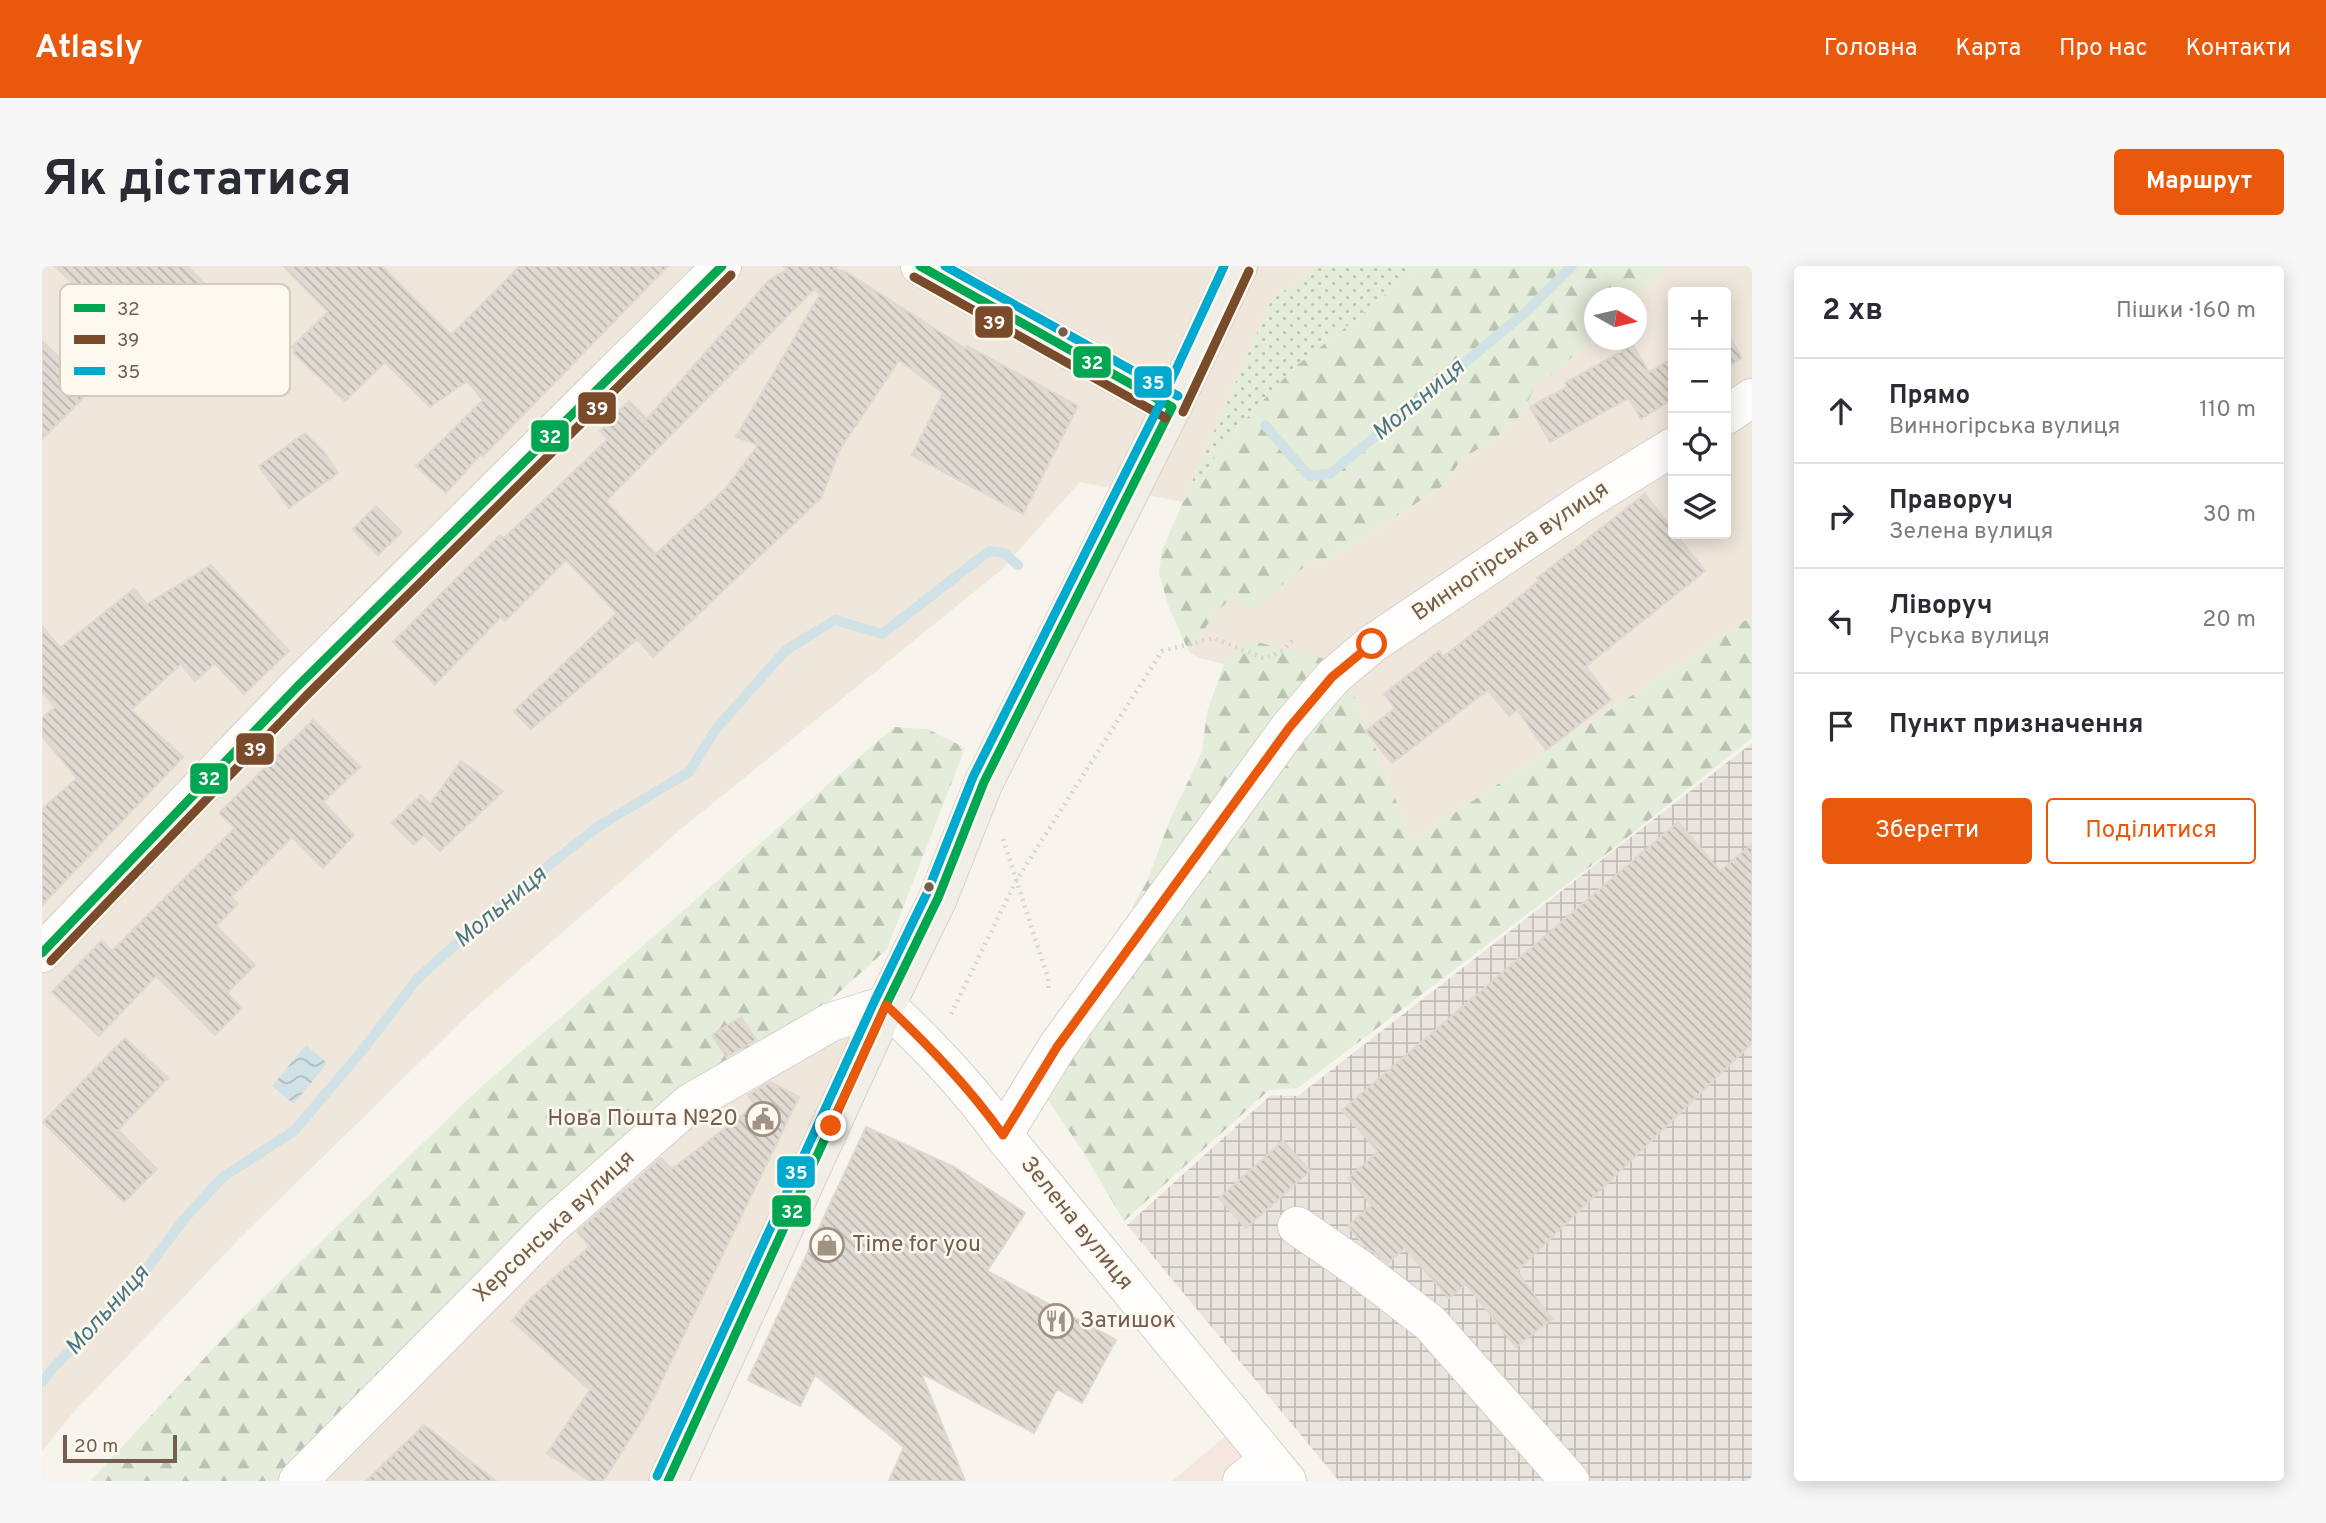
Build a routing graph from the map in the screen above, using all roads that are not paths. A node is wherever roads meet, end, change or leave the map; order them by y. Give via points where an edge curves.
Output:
1 (722, 266) edge
2 (920, 266) edge
3 (1238, 266) edge
4 (1752, 398) edge
5 (1172, 407) junction
6 (1729, 413) edge
7 (1668, 450) edge
8 (42, 953) edge
9 (886, 1005) junction
10 (1003, 1135) junction
11 (1297, 1226) dead end
12 (1266, 1474) edge
13 (298, 1481) edge
14 (668, 1481) edge
15 (1570, 1481) edge

1 - 8 street via 297,687
2 - 5 street
3 - 5 main road
4 - 6 street
5 - 9 main road via 984,782 938,898
7 - 10 street, Винногірська вулиця via 1372,644 1332,677 1289,728 1064,1037
9 - 10 street, Зелена вулиця via 933,1049
9 - 13 street, Херсонська вулиця via 831,1022 690,1103 552,1224
9 - 14 main road
10 - 12 street, Зелена вулиця
11 - 15 street via 1430,1323

